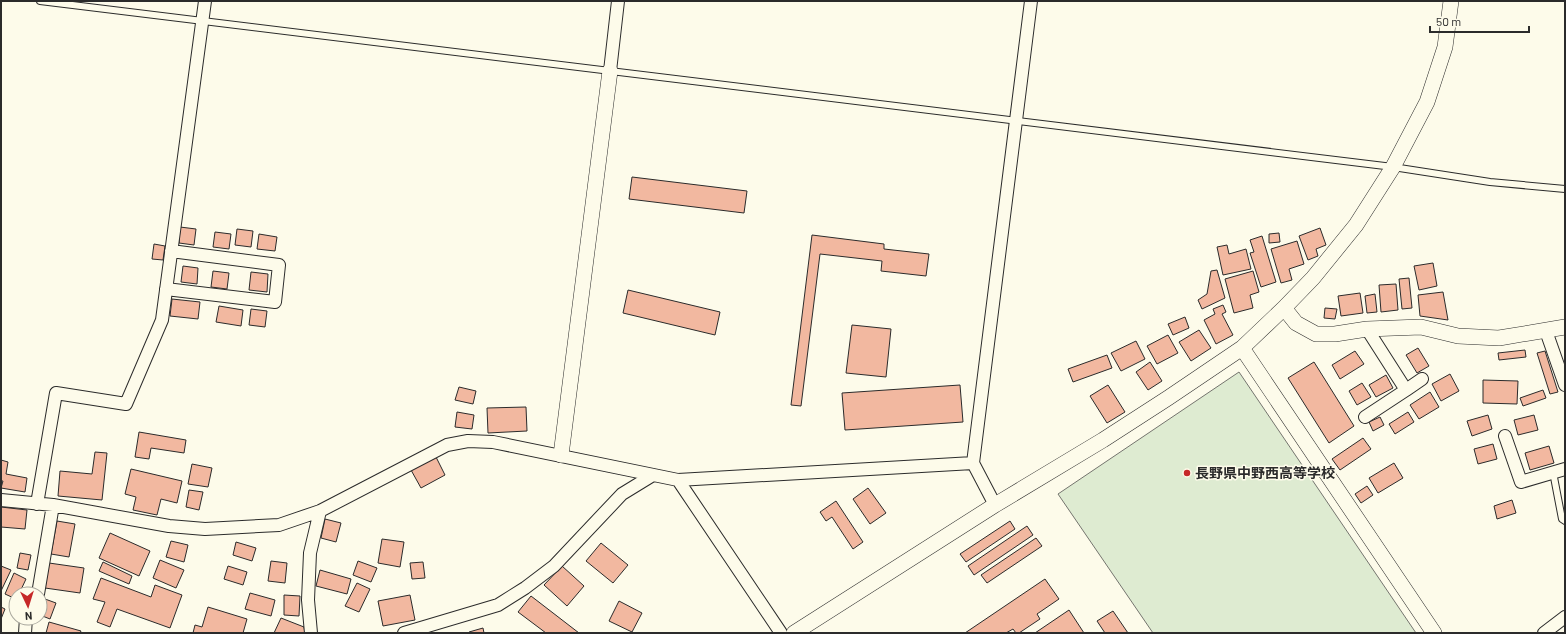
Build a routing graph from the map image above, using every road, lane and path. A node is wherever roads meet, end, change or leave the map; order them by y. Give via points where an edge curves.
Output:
1 (40, 1) edge
2 (205, 1) edge
3 (618, 1) edge
4 (1031, 1) edge
5 (1451, 1) edge
6 (202, 21) junction
7 (610, 71) junction
8 (1016, 121) junction
9 (1393, 167) junction
10 (1565, 189) edge
11 (171, 251) junction
12 (166, 288) junction
13 (1284, 308) junction
14 (1565, 328) edge
15 (1367, 329) junction
16 (1546, 331) junction
17 (1242, 348) junction
18 (1422, 379) dead end
19 (1565, 385) edge
20 (1406, 390) junction
21 (1365, 417) dead end
22 (1505, 436) dead end
23 (560, 455) junction
24 (973, 463) junction
25 (1559, 471) edge
26 (653, 475) junction
27 (678, 480) junction
28 (1, 500) edge
29 (37, 504) junction
30 (52, 505) junction
31 (995, 505) junction
32 (320, 511) junction
33 (1565, 522) edge
34 (39, 586) edge
35 (1565, 617) edge
36 (311, 633) edge
37 (406, 633) edge
38 (781, 633) edge
39 (794, 633) edge
40 (1434, 633) edge
41 (1544, 633) edge

1 - 6 lane
2 - 6 street
3 - 7 street
4 - 8 street
5 - 9 street via 1445,46 1427,102
6 - 7 lane
6 - 11 street
7 - 8 lane
7 - 23 street
8 - 9 lane
8 - 24 street
9 - 10 lane via 1490,182
9 - 13 street via 1356,225 1313,278
11 - 12 street
11 - 12 street via 279,266 275,302
12 - 29 street via 162,320 126,404 56,393
13 - 15 street via 1296,324 1316,334
13 - 17 street
14 - 16 street
15 - 16 street via 1421,327 1458,336 1499,338
15 - 20 street
16 - 19 street
17 - 31 street via 1103,440
17 - 40 street
18 - 20 street
20 - 21 street
22 - 25 street via 1521,482
23 - 26 street
23 - 32 street via 493,442 468,441 448,445
24 - 27 street
24 - 31 street
25 - 33 lane via 1562,519
26 - 27 street
26 - 37 street via 622,494 554,566 525,588 498,605
27 - 38 street
28 - 29 street
29 - 30 street
30 - 32 street via 169,526 205,529 279,525
30 - 34 street
31 - 39 street
32 - 36 street via 310,553 308,600
35 - 41 street

